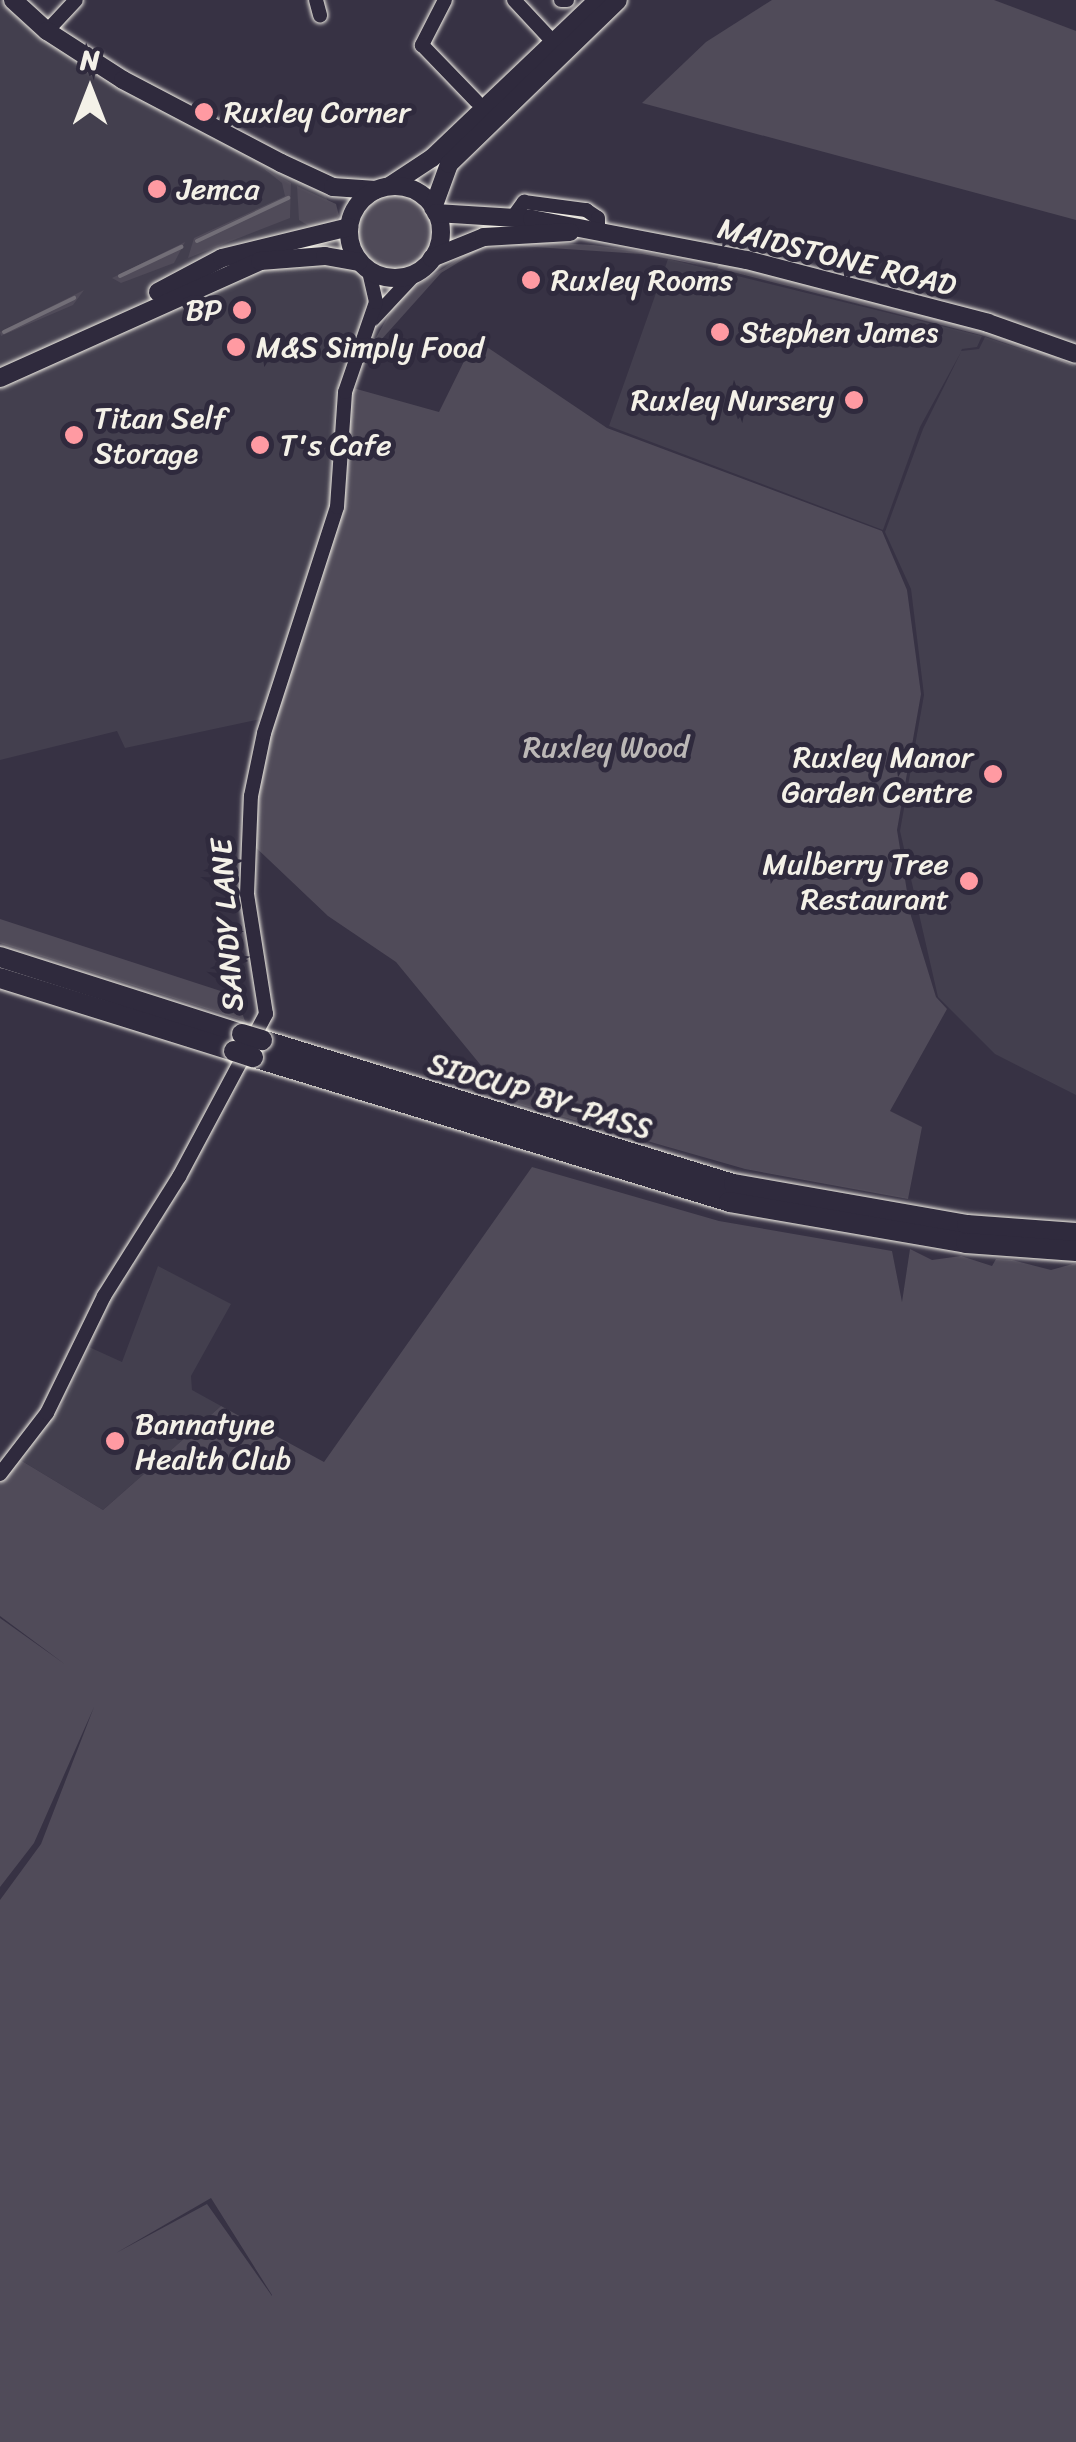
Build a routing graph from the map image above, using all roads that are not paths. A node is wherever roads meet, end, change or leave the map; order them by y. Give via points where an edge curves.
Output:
1 (14, 0) edge
2 (76, 0) edge
3 (444, 0) edge
4 (514, 0) edge
5 (598, 0) edge
6 (618, 0) edge
7 (46, 31) junction
8 (555, 44) junction
9 (476, 101) dead end
10 (333, 187) junction
11 (381, 188) junction
12 (434, 210) junction
13 (349, 225) junction
14 (589, 231) junction
15 (432, 258) junction
16 (364, 267) junction
17 (416, 273) junction
18 (183, 284) junction
19 (374, 319) junction
20 (1076, 354) edge
21 (2, 372) edge
22 (0, 958) edge
23 (0, 978) edge
24 (248, 1046) junction
25 (1076, 1232) edge
26 (1076, 1251) edge
27 (0, 1474) edge

1 - 7 main road
2 - 7 street
3 - 9 street via 422,45
4 - 8 street
5 - 8 main road
6 - 12 main road via 449,164
7 - 10 main road via 123,80
8 - 11 main road via 432,158
10 - 11 main road
10 - 13 main road
11 - 12 main road via 413,190
11 - 13 main road via 361,200
12 - 14 main road, MAIDSTONE ROAD
12 - 15 main road via 441,235
13 - 16 main road
13 - 18 main road via 328,237 253,248
14 - 15 main road, MAIDSTONE ROAD via 484,237
14 - 20 main road, MAIDSTONE ROAD via 747,260 988,323
15 - 17 main road
16 - 17 main road via 397,278
16 - 18 main road via 325,256 260,261
16 - 19 street, SANDY LANE via 376,291
17 - 19 street, SANDY LANE
18 - 21 main road
18 - 21 main road
19 - 27 street, SANDY LANE via 345,392 342,484 331,531 264,733 251,796 247,894 266,1014 104,1296 47,1413
22 - 24 highway, SIDCUP BY-PASS
23 - 24 highway, SIDCUP BY-PASS
24 - 25 highway, SIDCUP BY-PASS via 734,1184 967,1225
24 - 26 highway, SIDCUP BY-PASS via 729,1202 914,1236

